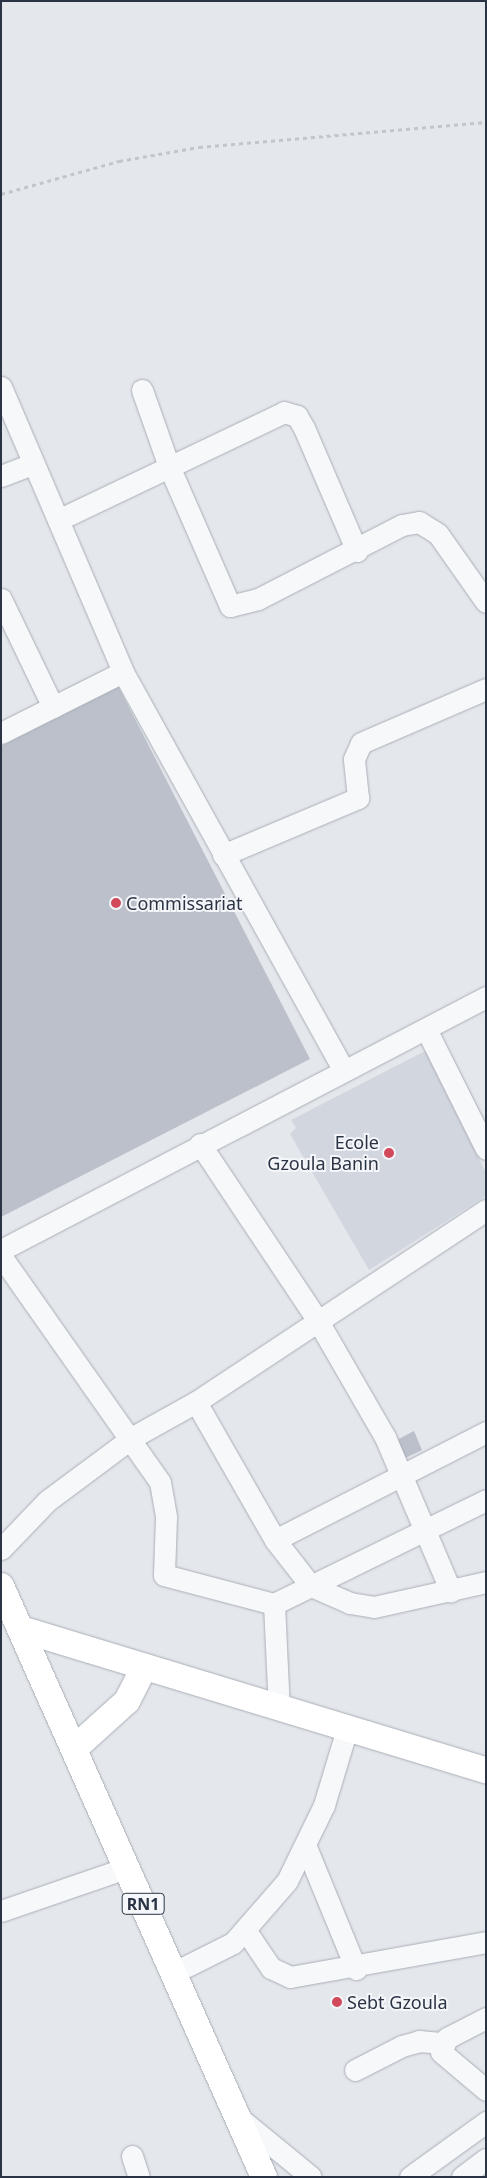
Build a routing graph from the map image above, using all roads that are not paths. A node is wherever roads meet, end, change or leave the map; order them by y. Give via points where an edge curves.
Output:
1 (1, 388) edge
2 (142, 390) dead end
3 (32, 464) junction
4 (168, 464) junction
5 (1, 476) edge
6 (58, 520) junction
7 (357, 551) junction
8 (1, 599) edge
9 (486, 602) edge
10 (123, 672) junction
11 (486, 689) edge
12 (53, 707) junction
13 (1, 733) edge
14 (223, 855) junction
15 (486, 997) edge
16 (426, 1029) junction
17 (344, 1069) junction
18 (200, 1144) junction
19 (486, 1149) edge
20 (486, 1210) edge
21 (1, 1250) edge
22 (1, 1256) edge
23 (318, 1321) junction
24 (196, 1402) junction
25 (486, 1432) edge
26 (133, 1437) junction
27 (400, 1474) junction
28 (486, 1500) edge
29 (422, 1531) junction
30 (275, 1540) junction
31 (1, 1548) edge
32 (486, 1582) edge
33 (1, 1586) edge
34 (311, 1586) junction
35 (451, 1592) junction
36 (274, 1604) junction
37 (24, 1630) junction
38 (144, 1668) junction
39 (279, 1709) junction
40 (347, 1729) junction
41 (75, 1748) junction
42 (486, 1770) edge
43 (306, 1847) junction
44 (126, 1868) junction
45 (1, 1911) edge
46 (246, 1931) junction
47 (486, 1942) edge
48 (356, 1968) junction
49 (173, 1973) junction
50 (486, 2018) edge
51 (443, 2043) junction
52 (355, 2070) dead end
53 (486, 2090) edge
54 (234, 2114) junction
55 (486, 2122) edge
56 (132, 2156) dead end
57 (486, 2158) edge
58 (139, 2177) edge
59 (264, 2177) edge
60 (310, 2177) edge
61 (410, 2177) edge
62 (462, 2177) edge

1 - 3 street
2 - 4 street
3 - 5 street
3 - 6 street
4 - 6 street
4 - 7 street via 284,412 297,416
4 - 7 street via 230,606 258,599
6 - 10 street
7 - 9 street via 402,525 419,522 438,534
8 - 12 street
10 - 12 street
10 - 14 street
11 - 14 street via 362,743 354,759 358,798
12 - 13 street
14 - 17 street
15 - 16 street
16 - 17 street
16 - 19 street
17 - 18 street
18 - 21 street
18 - 23 street
20 - 23 street
22 - 26 street
23 - 24 street
23 - 27 street via 385,1437
24 - 26 street
24 - 30 street
25 - 27 street
26 - 31 street via 47,1501
26 - 36 street via 160,1482 165,1501 164,1575
27 - 29 street
27 - 30 street
28 - 29 street
29 - 34 street
29 - 35 street
30 - 34 street
32 - 35 street
33 - 37 main road, RN1
34 - 35 street via 350,1602 374,1606
34 - 36 street
36 - 39 street
37 - 38 main road
37 - 41 main road, RN1
38 - 39 main road
38 - 41 main road via 127,1701
39 - 40 main road
40 - 42 main road
40 - 43 street
41 - 44 main road, RN1
43 - 46 street via 287,1882
43 - 48 street
44 - 45 street
44 - 49 main road, RN1
46 - 48 street via 271,1968 281,1975
46 - 49 street via 222,1950
47 - 48 street
49 - 54 main road, RN1
50 - 51 street
51 - 52 street via 419,2041 402,2046
51 - 53 street via 445,2057
54 - 59 main road, RN1
54 - 60 street
55 - 61 street
56 - 58 street
57 - 62 street

